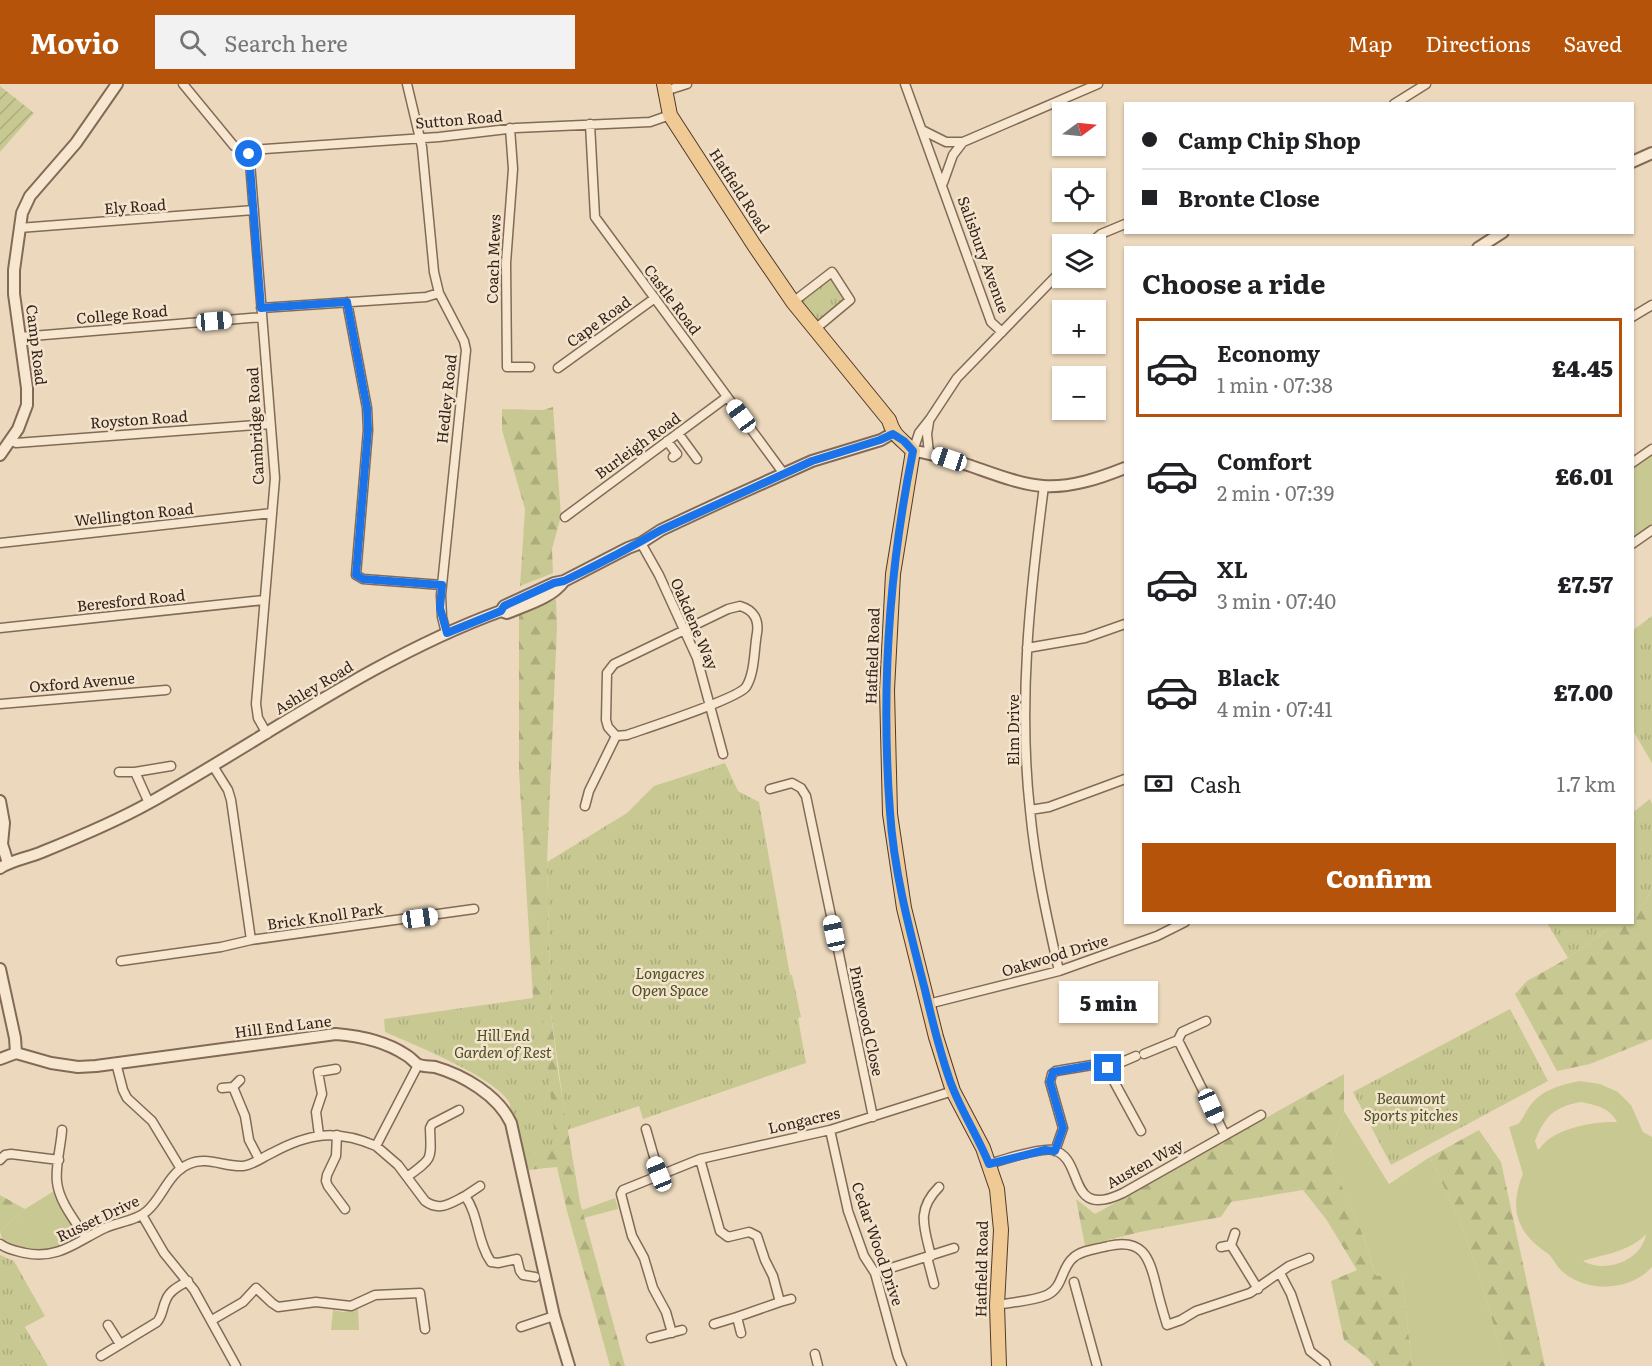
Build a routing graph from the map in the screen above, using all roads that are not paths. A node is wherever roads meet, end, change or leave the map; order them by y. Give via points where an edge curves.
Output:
1 (117, 84) edge
2 (183, 84) edge
3 (407, 84) edge
4 (687, 84) edge
5 (905, 84) edge
6 (1098, 84) edge
7 (1426, 84) edge
8 (664, 87) edge
9 (1397, 102) edge
10 (670, 115) junction
11 (590, 124) junction
12 (510, 128) junction
13 (922, 129) junction
14 (420, 137) junction
15 (963, 141) junction
16 (249, 150) junction
17 (1652, 153) edge
18 (1634, 161) edge
19 (943, 183) junction
20 (254, 210) junction
21 (1124, 224) edge
22 (19, 228) junction
23 (1101, 234) edge
24 (1500, 234) edge
25 (1481, 246) edge
26 (1052, 280) edge
27 (440, 293) junction
28 (654, 298) junction
29 (347, 302) junction
30 (793, 302) junction
31 (1652, 305) edge
32 (262, 313) junction
33 (1634, 316) edge
34 (814, 330) junction
35 (1002, 332) junction
36 (20, 337) junction
37 (530, 367) dead end
38 (558, 368) dead end
39 (727, 397) junction
40 (930, 419) junction
41 (270, 424) junction
42 (678, 433) junction
43 (893, 434) junction
44 (10, 440) junction
45 (667, 441) junction
46 (1652, 449) edge
47 (913, 451) junction
48 (929, 453) junction
49 (0, 454) edge
50 (673, 457) dead end
51 (697, 459) dead end
52 (1634, 462) edge
53 (1124, 468) edge
54 (784, 474) junction
55 (1044, 486) junction
56 (272, 513) junction
57 (565, 517) dead end
58 (1652, 530) edge
59 (0, 543) edge
60 (641, 543) junction
61 (1634, 543) edge
62 (442, 585) junction
63 (264, 600) junction
64 (1124, 624) edge
65 (0, 628) edge
66 (684, 629) junction
67 (447, 633) junction
68 (1027, 648) junction
69 (166, 690) dead end
70 (0, 704) edge
71 (710, 705) junction
72 (267, 734) junction
73 (616, 736) junction
74 (723, 754) dead end
75 (171, 766) dead end
76 (213, 766) junction
77 (119, 772) dead end
78 (135, 772) junction
79 (1124, 779) edge
80 (770, 789) dead end
81 (0, 801) edge
82 (148, 803) junction
83 (585, 806) dead end
84 (1030, 810) junction
85 (4, 866) edge
86 (474, 909) dead end
87 (1181, 924) edge
88 (251, 940) junction
89 (121, 961) dead end
90 (0, 969) edge
91 (1059, 971) junction
92 (928, 1005) junction
93 (1206, 1021) dead end
94 (1178, 1040) junction
95 (16, 1053) junction
96 (0, 1059) edge
97 (116, 1063) junction
98 (418, 1065) junction
99 (1108, 1068) junction
100 (336, 1069) dead end
101 (240, 1080) dead end
102 (233, 1087) junction
103 (222, 1088) dead end
104 (953, 1091) junction
105 (459, 1110) dead end
106 (1261, 1115) dead end
107 (873, 1117) junction
108 (646, 1129) dead end
109 (62, 1130) dead end
110 (830, 1130) junction
111 (1141, 1131) dead end
112 (319, 1135) junction
113 (337, 1135) junction
114 (1225, 1135) junction
115 (376, 1146) junction
116 (1055, 1151) junction
117 (700, 1159) junction
118 (0, 1160) edge
119 (59, 1160) junction
120 (259, 1160) junction
121 (989, 1164) junction
122 (181, 1168) junction
123 (659, 1174) junction
124 (407, 1177) junction
125 (480, 1186) dead end
126 (939, 1187) dead end
127 (465, 1196) junction
128 (345, 1209) dead end
129 (142, 1215) junction
130 (1235, 1233) dead end
131 (86, 1238) junction
132 (0, 1244) edge
133 (1231, 1245) junction
134 (1221, 1247) dead end
135 (954, 1248) dead end
136 (929, 1257) junction
137 (1309, 1258) dead end
138 (875, 1272) junction
139 (1280, 1273) junction
140 (535, 1277) dead end
141 (188, 1281) junction
142 (1074, 1282) dead end
143 (934, 1284) dead end
144 (1258, 1288) junction
145 (791, 1299) dead end
146 (780, 1302) junction
147 (998, 1305) junction
148 (554, 1316) junction
149 (737, 1317) junction
150 (212, 1320) junction
151 (714, 1324) dead end
152 (108, 1325) dead end
153 (521, 1327) dead end
154 (425, 1329) dead end
155 (682, 1330) dead end
156 (672, 1333) junction
157 (741, 1333) dead end
158 (651, 1338) dead end
159 (120, 1344) junction
160 (815, 1354) dead end
161 (101, 1356) dead end
162 (236, 1366) edge
163 (569, 1366) edge
164 (818, 1366) edge
165 (902, 1366) edge
166 (999, 1366) edge
167 (1097, 1366) edge
168 (1326, 1366) edge

1 - 22 street, Camp Road via 76,143 30,196
2 - 16 street via 234,146
3 - 14 street, Hedley Road
4 - 8 street
5 - 13 street, Salisbury Avenue
6 - 15 street
7 - 9 street
8 - 10 main road, Hatfield Road
10 - 11 street, Sutton Road via 650,122
10 - 30 main road, Hatfield Road
11 - 12 street, Sutton Road
11 - 28 street, Castle Road via 595,217
12 - 14 street, Sutton Road
12 - 37 street, Coach Mews via 513,169 506,263 507,367
13 - 15 street via 946,142
13 - 19 street, Salisbury Avenue
14 - 16 street, Sutton Road
14 - 27 street, Hedley Road via 432,261
15 - 19 street, Salisbury Avenue via 953,154
16 - 20 street, Cambridge Road
17 - 18 street
19 - 35 street, Salisbury Avenue via 991,322
20 - 22 street, Ely Road
20 - 32 street, Cambridge Road
21 - 23 street
22 - 36 street, Camp Road via 14,294
24 - 25 street
26 - 35 street
27 - 29 street, College Road
27 - 62 street, Hedley Road via 466,350
28 - 38 street, Cape Road
28 - 39 street, Castle Road
29 - 32 street, College Road
29 - 62 street via 368,430 356,575 363,579
30 - 34 main road, Hatfield Road
30 - 34 street via 832,272 850,300
31 - 33 street
32 - 36 street, College Road
32 - 41 street, Cambridge Road
34 - 43 main road, Hatfield Road via 889,420
35 - 40 street via 957,378
36 - 44 street, Camp Road via 27,405
39 - 42 street, Burleigh Road
39 - 54 street, Castle Road
40 - 47 street via 919,433
40 - 48 street
41 - 44 street, Royston Road via 16,443
41 - 56 street, Cambridge Road
42 - 45 street, Burleigh Road
42 - 51 street
43 - 47 main road, Hatfield Road
43 - 54 street, Ashley Road
44 - 49 street, Camp Road
45 - 50 street via 677,454
45 - 57 street, Burleigh Road
46 - 52 street
47 - 48 street
47 - 92 main road, Hatfield Road via 893,574 887,759 898,872
48 - 55 street
53 - 55 street via 1079,483
54 - 60 street, Ashley Road via 661,530
55 - 68 street, Elm Drive via 1031,580
56 - 59 street, Wellington Road
56 - 63 street, Cambridge Road
58 - 61 street
60 - 66 street, Oakdene Way
60 - 67 street, Ashley Road via 554,583 530,599 504,606 501,611
62 - 67 street, Hedley Road via 440,608
63 - 65 street, Beresford Road
63 - 72 street, Cambridge Road via 256,711
64 - 68 street via 1085,638
66 - 71 street, Oakdene Way
66 - 71 street via 740,606 755,615 758,625 750,678 738,694
66 - 73 street via 614,664 607,673 606,720
67 - 72 street, Ashley Road via 366,675
68 - 84 street, Elm Drive
69 - 70 street, Oxford Avenue
71 - 73 street
71 - 74 street, Oakdene Way
72 - 76 street, Ashley Road
73 - 83 street
75 - 78 street
76 - 82 street, Ashley Road
76 - 88 street, Brick Knoll Park via 231,800
77 - 78 street
78 - 82 street
79 - 84 street via 1049,807
80 - 107 street, Pinewood Close via 792,783 806,796
81 - 85 street
82 - 85 street, Ashley Road via 72,840
84 - 91 street, Elm Drive
86 - 88 street, Brick Knoll Park
87 - 91 street, Oakwood Drive
88 - 89 street, Brick Knoll Park
90 - 95 street
91 - 92 street, Oakwood Drive
92 - 104 main road, Hatfield Road
93 - 94 street via 1182,1032
94 - 99 street
94 - 114 street
95 - 96 street
95 - 97 street, Hill End Lane via 51,1064 78,1067
97 - 98 street, Hill End Lane via 352,1035 386,1044
97 - 122 street via 127,1098 152,1121
98 - 115 street
98 - 148 street, Hill End Lane via 434,1067 479,1088 508,1117
99 - 111 street
99 - 116 street via 1098,1064 1052,1074 1050,1082 1063,1128
100 - 112 street via 314,1071 322,1094 316,1112
101 - 102 street
102 - 103 street
102 - 120 street
104 - 107 street, Longacres
104 - 121 main road, Hatfield Road
105 - 124 street via 432,1124 431,1157
106 - 114 street, Austen Way
107 - 110 street, Longacres
108 - 123 street
109 - 119 street
110 - 117 street, Longacres
110 - 138 street, Cedar Wood Drive via 848,1211 864,1256
112 - 113 street
112 - 120 street via 291,1143
113 - 115 street
113 - 128 street via 336,1156 326,1181
114 - 116 street, Austen Way via 1102,1201 1087,1196 1066,1161
115 - 124 street
116 - 121 street
117 - 123 street, Longacres
117 - 146 street via 720,1231 728,1237 749,1233 757,1236
118 - 119 street via 12,1154
119 - 131 street via 60,1192
120 - 122 street via 244,1166 205,1160
121 - 147 main road, Hatfield Road via 1001,1230
122 - 129 street, Russet Drive
123 - 156 street, Longacres via 625,1188 621,1194 629,1226
124 - 127 street via 425,1201 437,1207
125 - 127 street
126 - 136 street via 924,1206
127 - 140 street via 476,1215 491,1262 517,1259 523,1275
129 - 131 street, Russet Drive
129 - 141 street via 164,1253
130 - 133 street
131 - 132 street, Russet Drive via 58,1253 37,1256
133 - 134 street
133 - 144 street
135 - 136 street
136 - 138 street
136 - 143 street
137 - 139 street
138 - 165 street, Cedar Wood Drive
139 - 144 street
139 - 168 street via 1310,1351
141 - 150 street
141 - 159 street via 170,1293 157,1322
142 - 167 street
144 - 147 street via 1167,1325 1146,1254 1136,1246 1124,1244 1073,1257 1048,1295
145 - 146 street
146 - 149 street
147 - 166 main road, Hatfield Road
148 - 153 street
148 - 163 street, Hill End Lane
149 - 151 street
149 - 157 street
150 - 154 street via 243,1302 256,1288 278,1307 316,1302 351,1306 375,1295 420,1293
150 - 162 street
152 - 159 street
155 - 156 street
156 - 158 street
159 - 161 street
160 - 164 street

